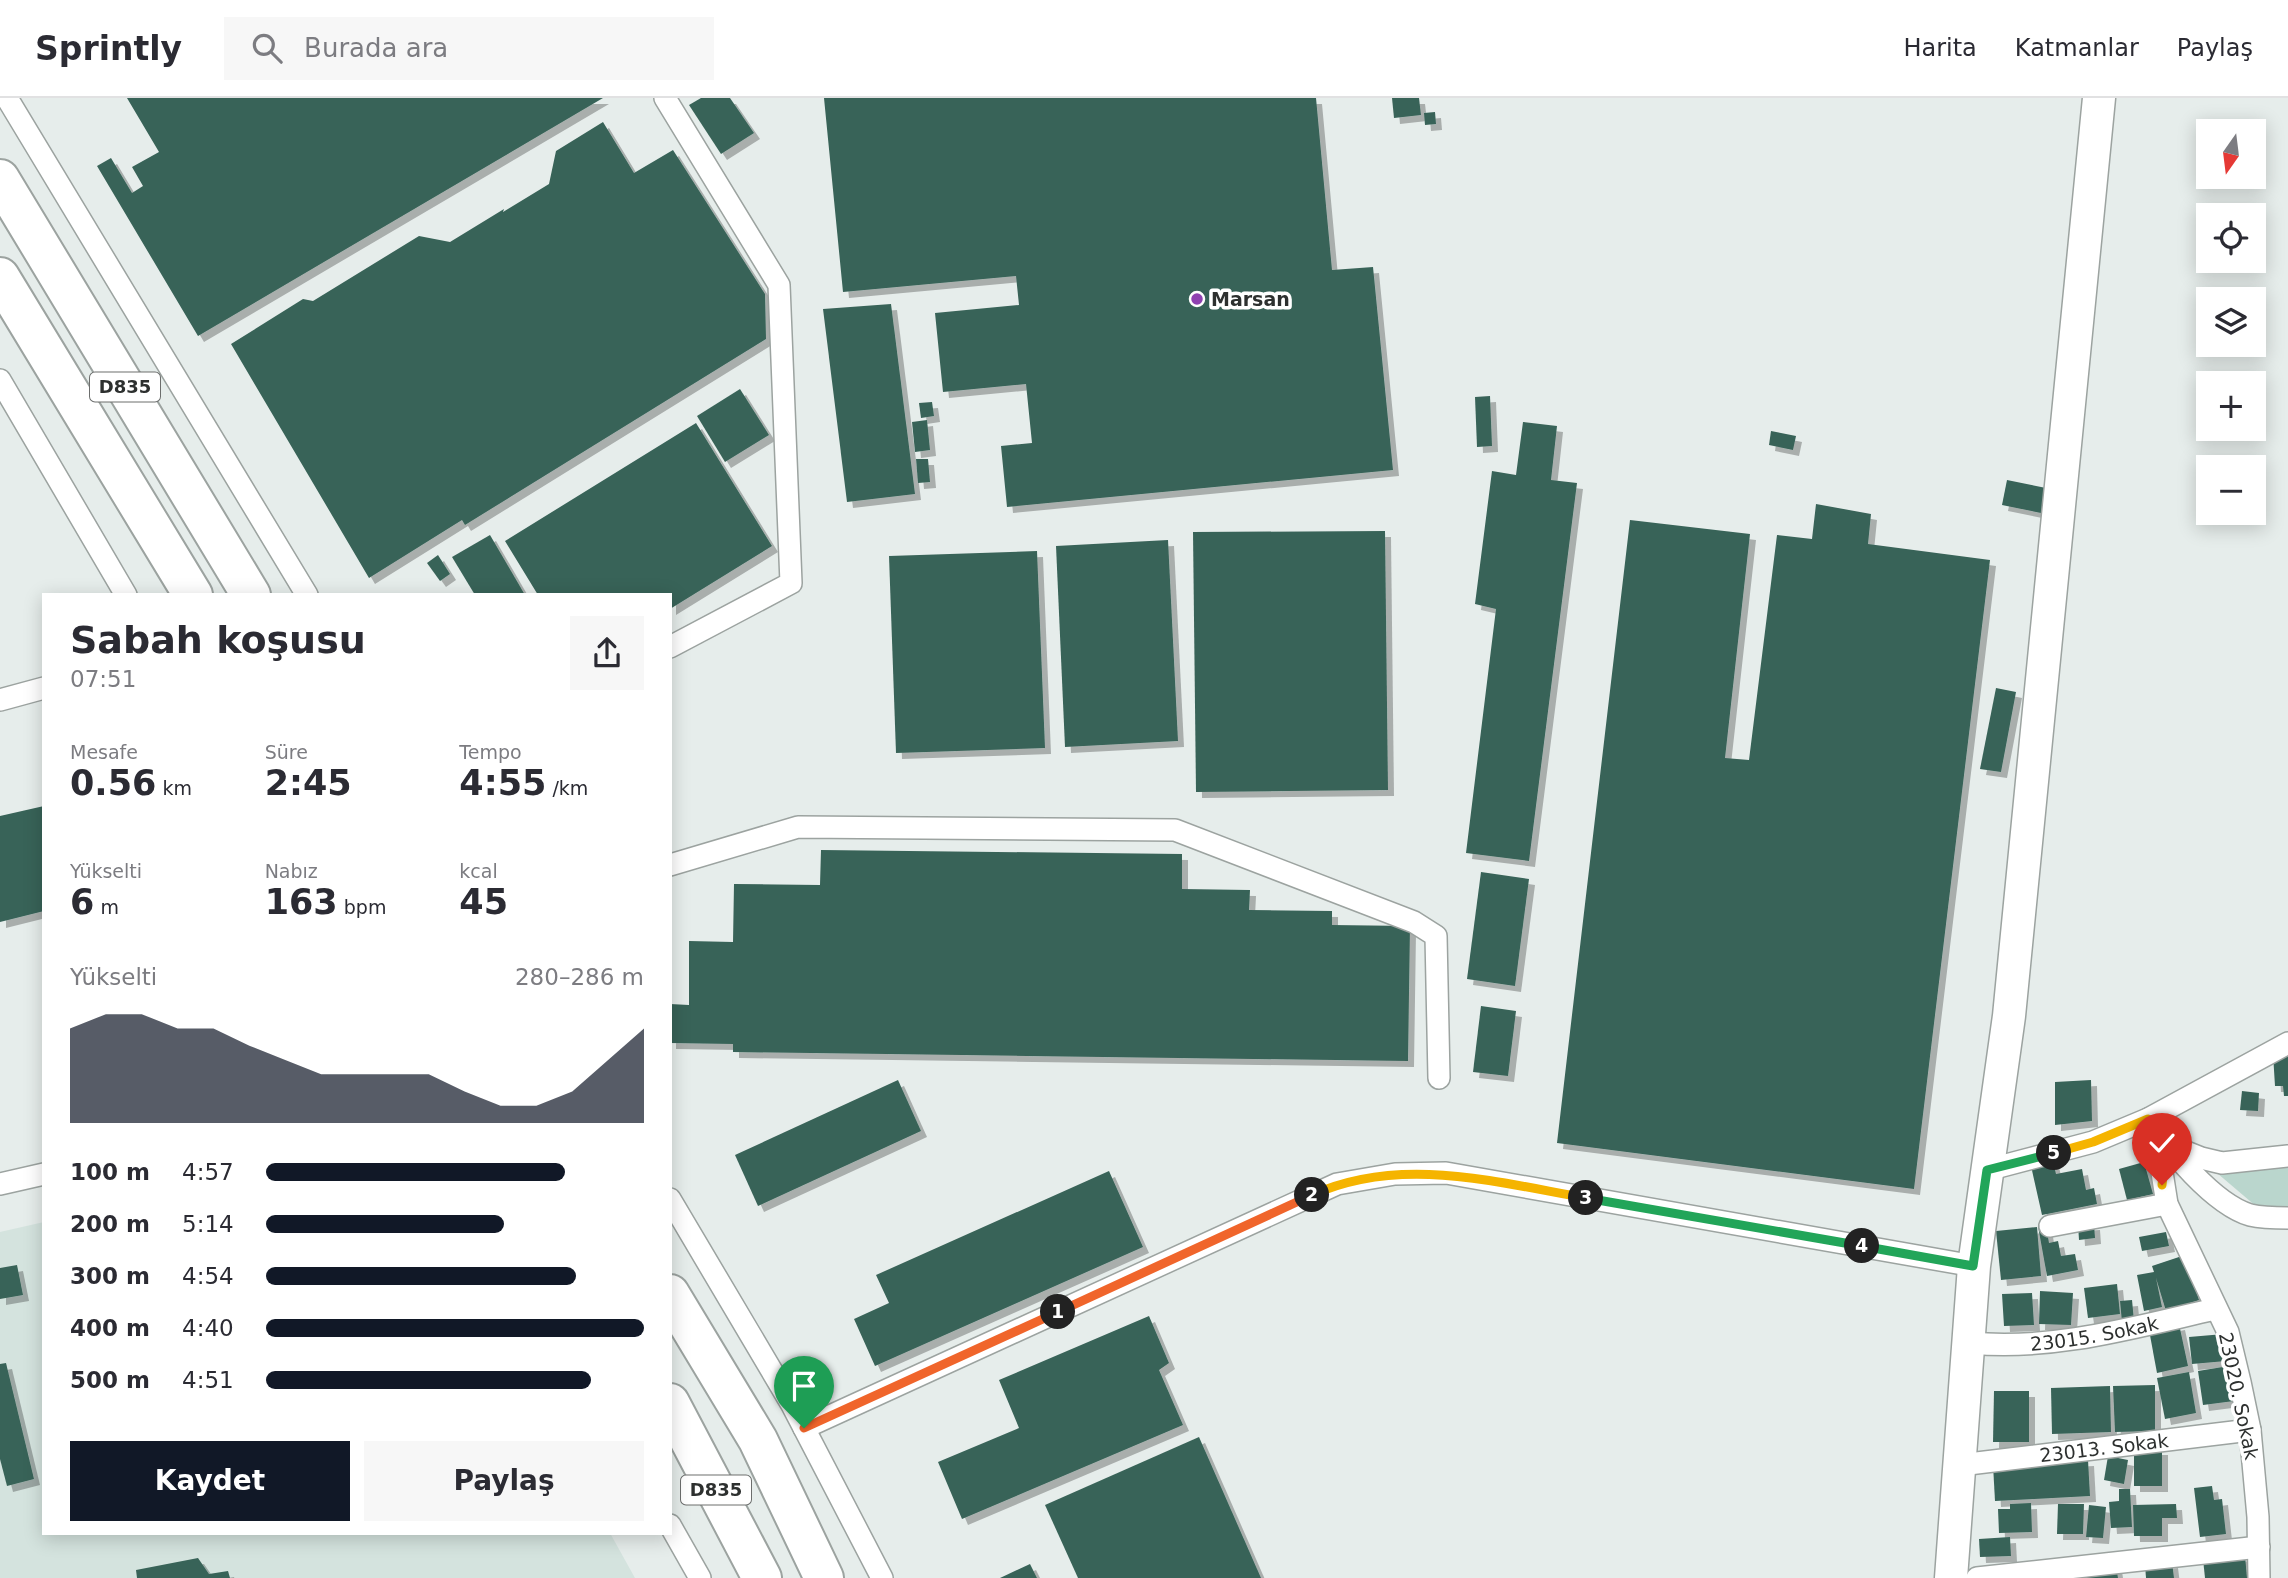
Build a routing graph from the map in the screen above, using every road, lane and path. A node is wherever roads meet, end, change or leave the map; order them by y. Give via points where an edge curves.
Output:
1 (7, 98) edge
2 (665, 98) edge
3 (2099, 98) edge
4 (0, 180) edge
5 (0, 277) edge
6 (0, 380) edge
7 (125, 593) edge
8 (192, 593) edge
9 (250, 593) edge
10 (306, 593) edge
11 (672, 645) edge
12 (42, 689) edge
13 (0, 700) edge
14 (672, 864) edge
15 (2288, 1043) edge
16 (1439, 1078) dead end
17 (2148, 1119) junction
18 (2166, 1144) junction
19 (2288, 1156) edge
20 (1987, 1170) junction
21 (42, 1174) edge
22 (0, 1184) edge
23 (672, 1202) edge
24 (2167, 1204) junction
25 (2288, 1218) edge
26 (2050, 1226) dead end
27 (1973, 1266) junction
28 (672, 1297) edge
29 (2215, 1308) junction
30 (1970, 1343) junction
31 (672, 1407) edge
32 (804, 1428) junction
33 (2250, 1430) junction
34 (1960, 1465) junction
35 (672, 1529) edge
36 (2259, 1547) junction
37 (700, 1578) edge
38 (762, 1578) edge
39 (824, 1578) edge
40 (882, 1578) edge
41 (1951, 1578) edge
42 (1977, 1578) edge
43 (2259, 1578) edge

1 - 10 street
2 - 11 street via 779,285 791,583
3 - 20 street via 2009,1016
4 - 9 highway, D835
5 - 8 highway, D835
6 - 7 street
12 - 13 street
14 - 16 street via 798,827 1175,830 1414,922 1436,936
15 - 17 street
17 - 18 street
17 - 20 street via 2093,1142
18 - 19 street via 2222,1163
18 - 24 street, 23020. Sokak via 2161,1166
18 - 25 street via 2177,1160 2247,1214
20 - 27 street
21 - 22 street
23 - 32 street
24 - 26 street
24 - 29 street, 23020. Sokak
27 - 30 street
27 - 32 street via 1446,1173 1395,1174 1337,1184
28 - 39 highway, D835 via 758,1440
29 - 30 street, 23015. Sokak via 2073,1340
29 - 33 street, 23020. Sokak via 2228,1332
30 - 34 street
31 - 38 highway, D835
32 - 40 street
33 - 34 street, 23013. Sokak
33 - 36 street, 23020. Sokak
34 - 41 street
35 - 37 street
36 - 42 street
36 - 43 street, 23020. Sokak

